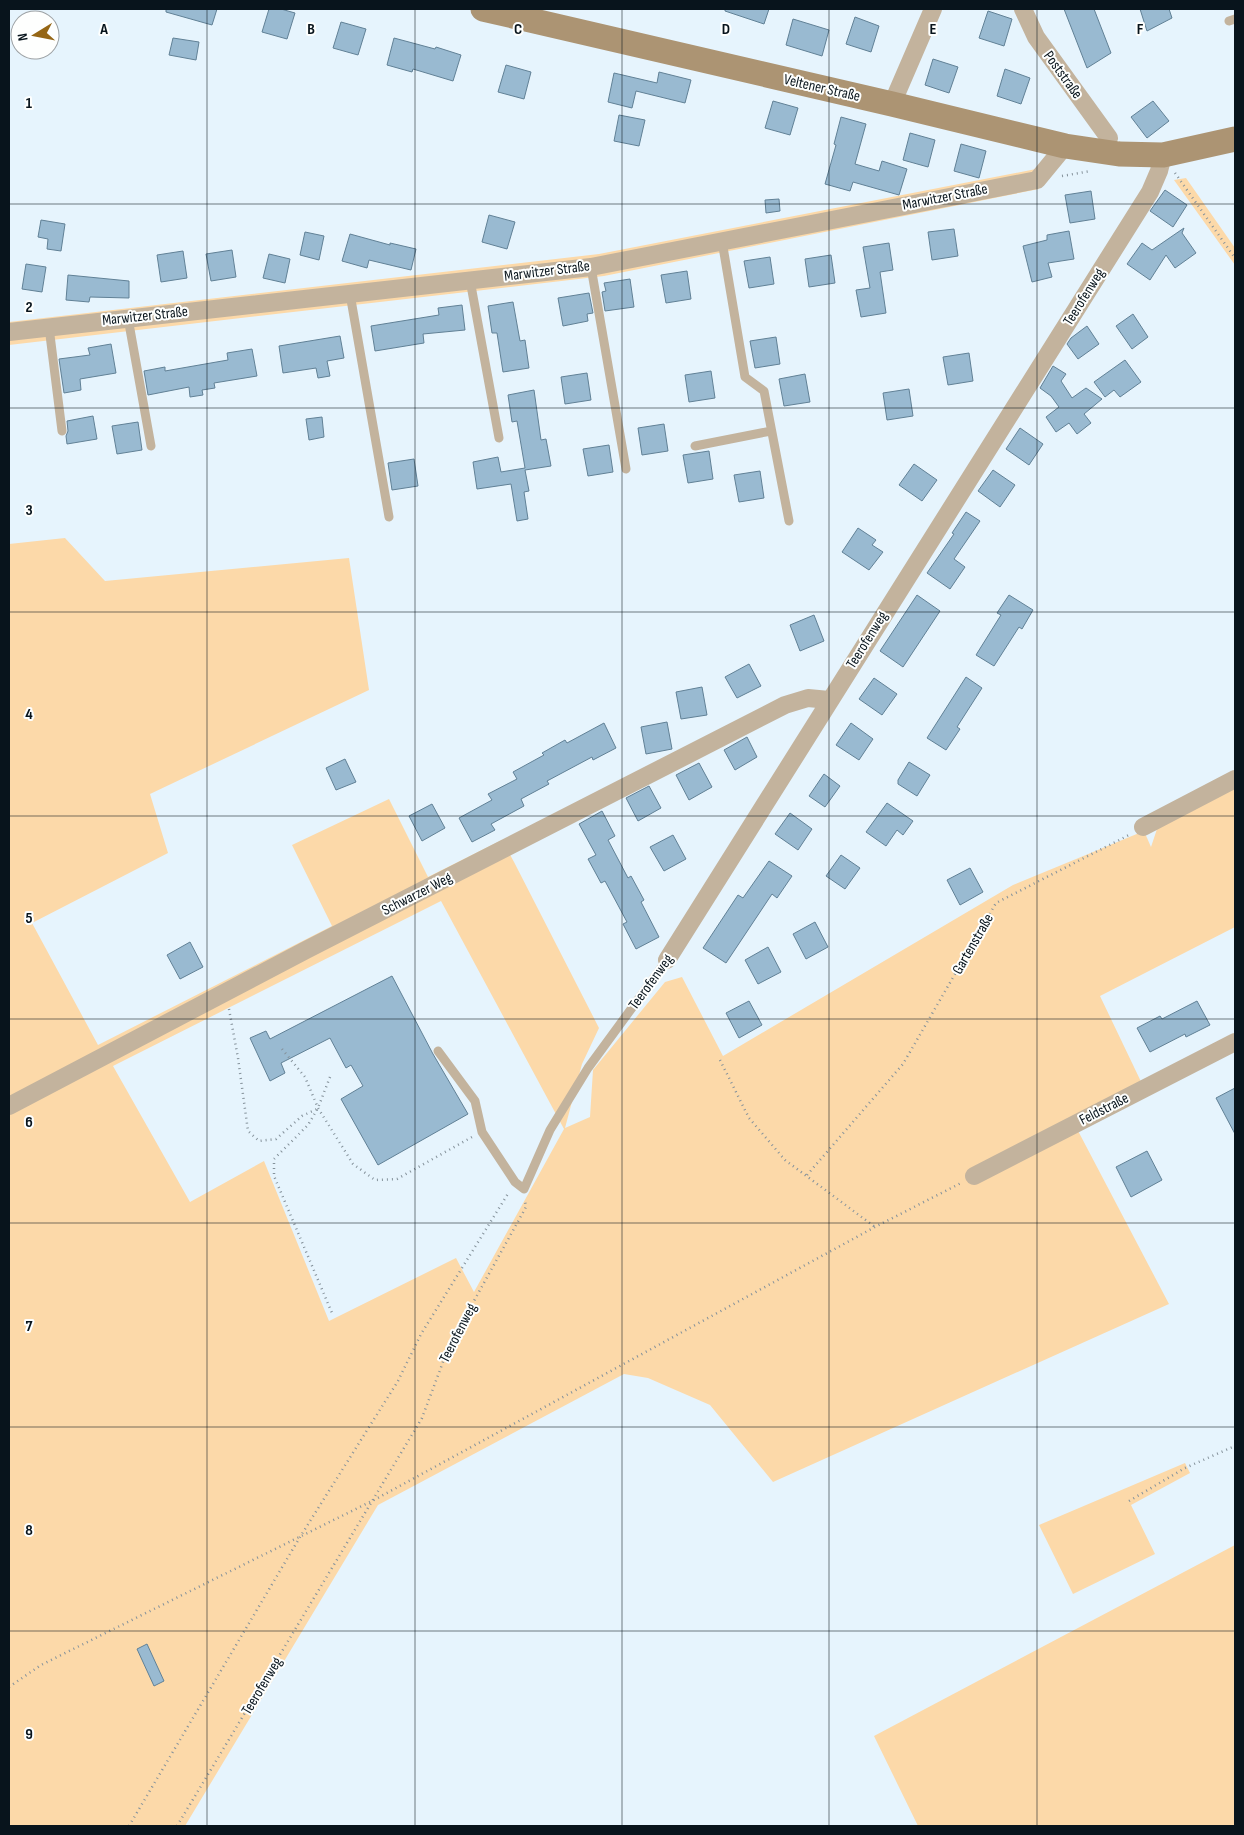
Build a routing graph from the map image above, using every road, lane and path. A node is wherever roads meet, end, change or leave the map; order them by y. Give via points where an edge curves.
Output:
1 (483, 9) edge
2 (933, 9) edge
3 (1023, 9) edge
4 (892, 104) junction
5 (1109, 138) dead end
6 (1235, 140) edge
7 (1065, 146) junction
8 (1168, 163) junction
9 (1096, 171) dead end
10 (1037, 180) junction
11 (722, 241) junction
12 (1235, 258) edge
13 (591, 267) junction
14 (470, 280) junction
15 (350, 294) junction
16 (128, 318) junction
17 (49, 327) junction
18 (9, 332) edge
19 (62, 431) dead end
20 (772, 431) junction
21 (499, 438) dead end
22 (151, 446) dead end
23 (695, 446) dead end
24 (626, 469) dead end
25 (389, 516) dead end
26 (789, 521) dead end
27 (829, 700) junction
28 (1235, 779) edge
29 (1143, 827) joint
30 (667, 960) joint
31 (226, 992) junction
32 (1235, 1042) edge
33 (282, 1049) dead end
34 (438, 1051) dead end
35 (720, 1060) dead end
36 (330, 1077) dead end
37 (9, 1106) edge
38 (318, 1108) junction
39 (482, 1132) junction
40 (807, 1175) junction
41 (974, 1176) joint
42 (516, 1182) junction
43 (524, 1190) junction
44 (875, 1227) junction
45 (332, 1313) dead end
46 (1235, 1446) edge
47 (374, 1500) junction
48 (1129, 1501) dead end
49 (300, 1537) junction
50 (9, 1687) edge
51 (129, 1826) edge
52 (177, 1826) edge

1 - 4 main road, Veltener Straße
2 - 4 street
3 - 5 street, Poststraße via 1036,37
4 - 7 main road, Veltener Straße
6 - 8 main road, Veltener Straße
7 - 8 main road, Veltener Straße
7 - 10 street
8 - 12 path
8 - 27 street, Teerofenweg via 1159,171 1150,192
9 - 10 path
10 - 11 street, Marwitzer Straße
11 - 13 street, Marwitzer Straße
11 - 20 lane via 745,377 764,391
13 - 14 street, Marwitzer Straße
13 - 24 lane
14 - 15 street, Marwitzer Straße
14 - 21 lane
15 - 16 street, Marwitzer Straße
15 - 25 lane
16 - 17 street, Marwitzer Straße
16 - 22 lane
17 - 18 street, Marwitzer Straße
17 - 19 lane
20 - 23 lane
20 - 26 lane
27 - 30 street, Teerofenweg
27 - 31 street, Schwarzer Weg via 808,698 785,705
28 - 29 street
29 - 40 path, Gartenstraße via 996,903 903,1064
30 - 43 lane, Teerofenweg via 588,1068 550,1130
31 - 37 street, Schwarzer Weg
31 - 38 path via 248,1131 259,1141 276,1139 302,1116
32 - 41 street, Feldstraße
33 - 38 path via 305,1077
34 - 39 lane via 475,1102
35 - 40 path via 749,1118 785,1160
36 - 38 path
38 - 39 path via 353,1164 375,1180 398,1178
38 - 45 path via 308,1126 274,1159 274,1176
39 - 42 lane
40 - 44 path
41 - 44 path
42 - 43 lane
42 - 49 path via 421,1334 398,1381
43 - 47 path, Teerofenweg via 526,1207 449,1346 422,1418
44 - 47 path
46 - 48 path via 1185,1468
47 - 49 path
47 - 52 path, Teerofenweg
49 - 50 path via 41,1664
49 - 51 path

